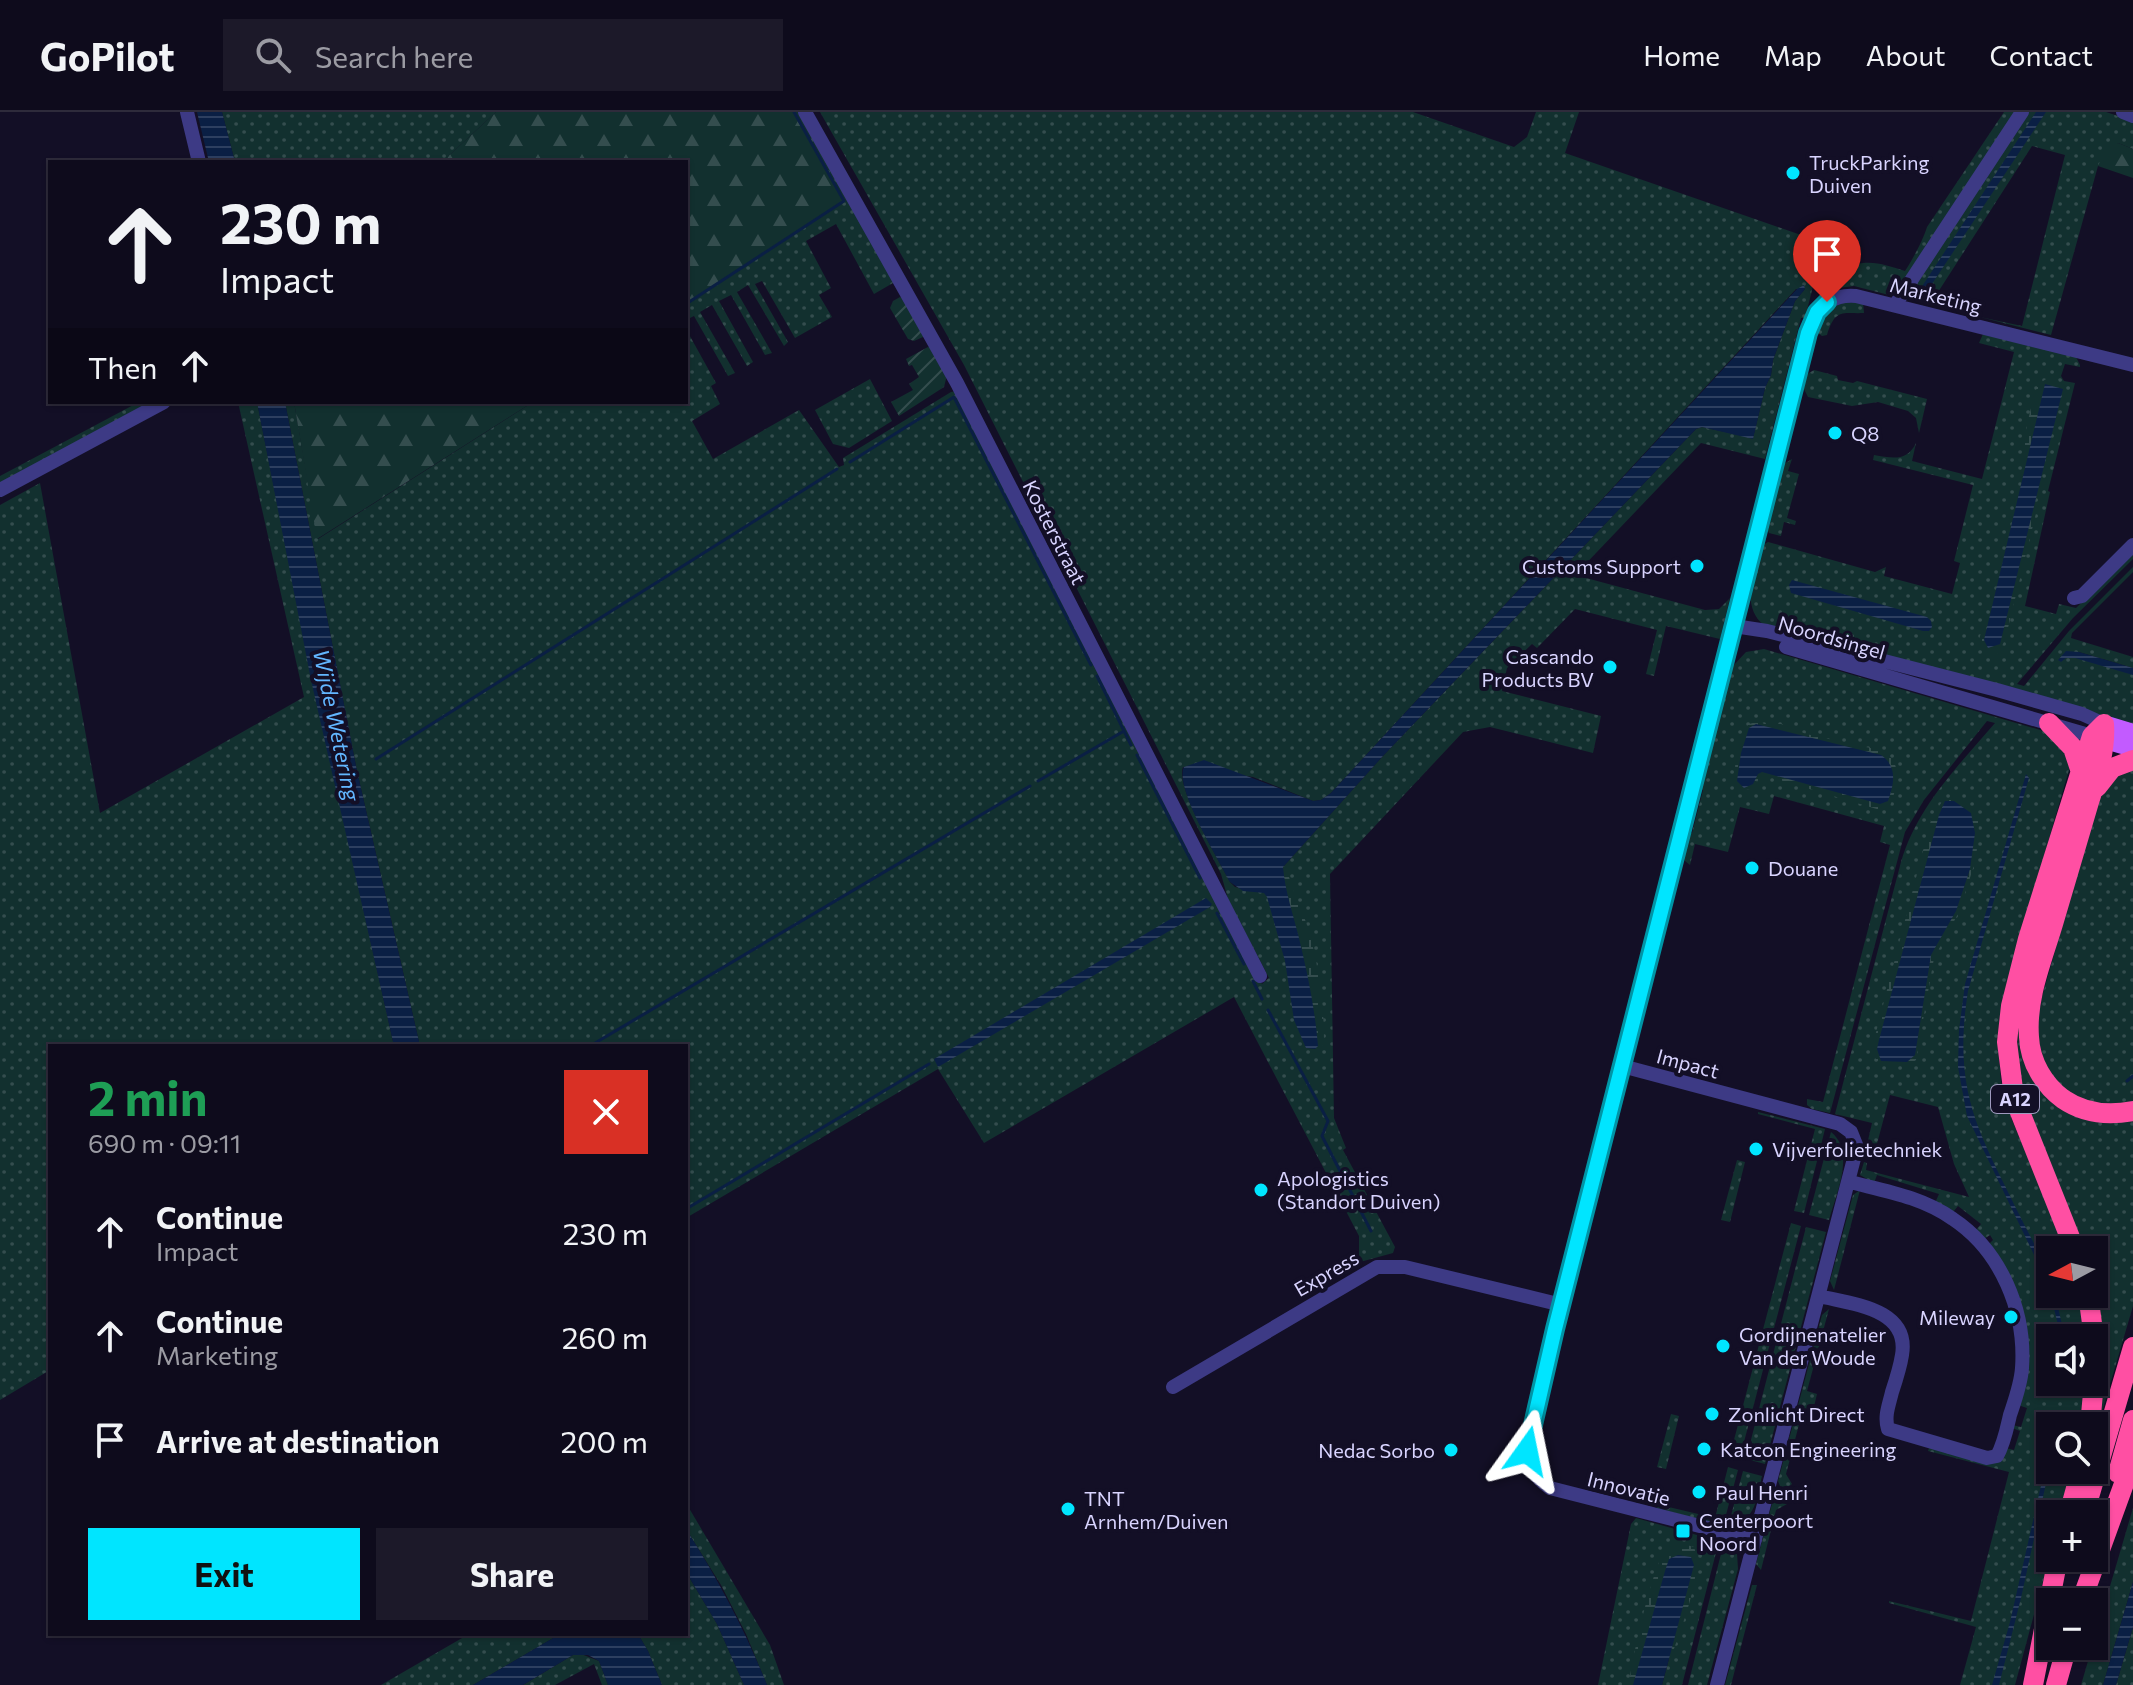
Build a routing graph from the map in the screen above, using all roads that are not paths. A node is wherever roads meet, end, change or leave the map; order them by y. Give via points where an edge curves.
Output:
1 (187, 112) edge
2 (805, 112) edge
3 (2022, 112) edge
4 (2123, 112) edge
5 (2133, 116) edge
6 (199, 160) edge
7 (1895, 305) junction
8 (2133, 365) edge
9 (160, 404) edge
10 (0, 490) edge
11 (2133, 545) edge
12 (2074, 598) dead end
13 (1734, 626) junction
14 (2049, 723) junction
15 (2095, 733) junction
16 (2133, 733) edge
17 (2133, 748) edge
18 (2133, 760) edge
19 (2081, 772) junction
20 (2092, 793) junction
21 (1260, 976) dead end
22 (1622, 1066) junction
23 (2133, 1111) edge
24 (1850, 1182) junction
25 (2069, 1236) edge
26 (1819, 1296) junction
27 (1562, 1305) junction
28 (2133, 1347) edge
29 (1173, 1387) dead end
30 (2133, 1420) edge
31 (2133, 1459) edge
32 (2088, 1500) edge
33 (2108, 1505) edge
34 (1755, 1540) junction
35 (2055, 1572) edge
36 (2085, 1588) edge
37 (2041, 1660) edge
38 (2063, 1660) edge
39 (1717, 1685) edge
40 (2034, 1685) edge
41 (2056, 1685) edge

1 - 6 street
2 - 21 street, Kosterstraat via 957,383
3 - 7 street
4 - 5 street
7 - 8 street, Marketing
7 - 13 street, Marketing via 1842,296 1821,307 1811,321
9 - 10 street
11 - 12 street
13 - 14 street, Noordsingel via 1764,640
13 - 15 street, Noordsingel via 2082,714
13 - 22 street
14 - 15 street, Noordsingel
14 - 19 highway via 2073,748
15 - 16 main road, Noordsingel
15 - 17 main road, Noordsingel
15 - 19 highway, A12
15 - 20 highway, A12
18 - 20 highway, A12 via 2112,768
19 - 25 highway, A12 via 2028,939 2007,1042 2014,1097
20 - 23 highway, A12 via 2034,983 2029,1040 2047,1085 2073,1105 2101,1113
22 - 24 street, Impact via 1840,1124 1851,1132 1857,1147
22 - 27 street, Innovatie
24 - 26 street, Impact
24 - 26 street via 1905,1196 1952,1218 1998,1266 2016,1309 2022,1371 1997,1456 1987,1458 1888,1429 1886,1415 1903,1354 1895,1325 1876,1309
26 - 34 street, Impact
27 - 29 street, Express via 1395,1265 1377,1267
27 - 34 street, Innovatie via 1527,1451 1537,1479 1550,1488
28 - 32 highway
30 - 33 highway
31 - 36 highway
34 - 39 street, Impact
35 - 40 highway
37 - 40 highway
38 - 41 highway

